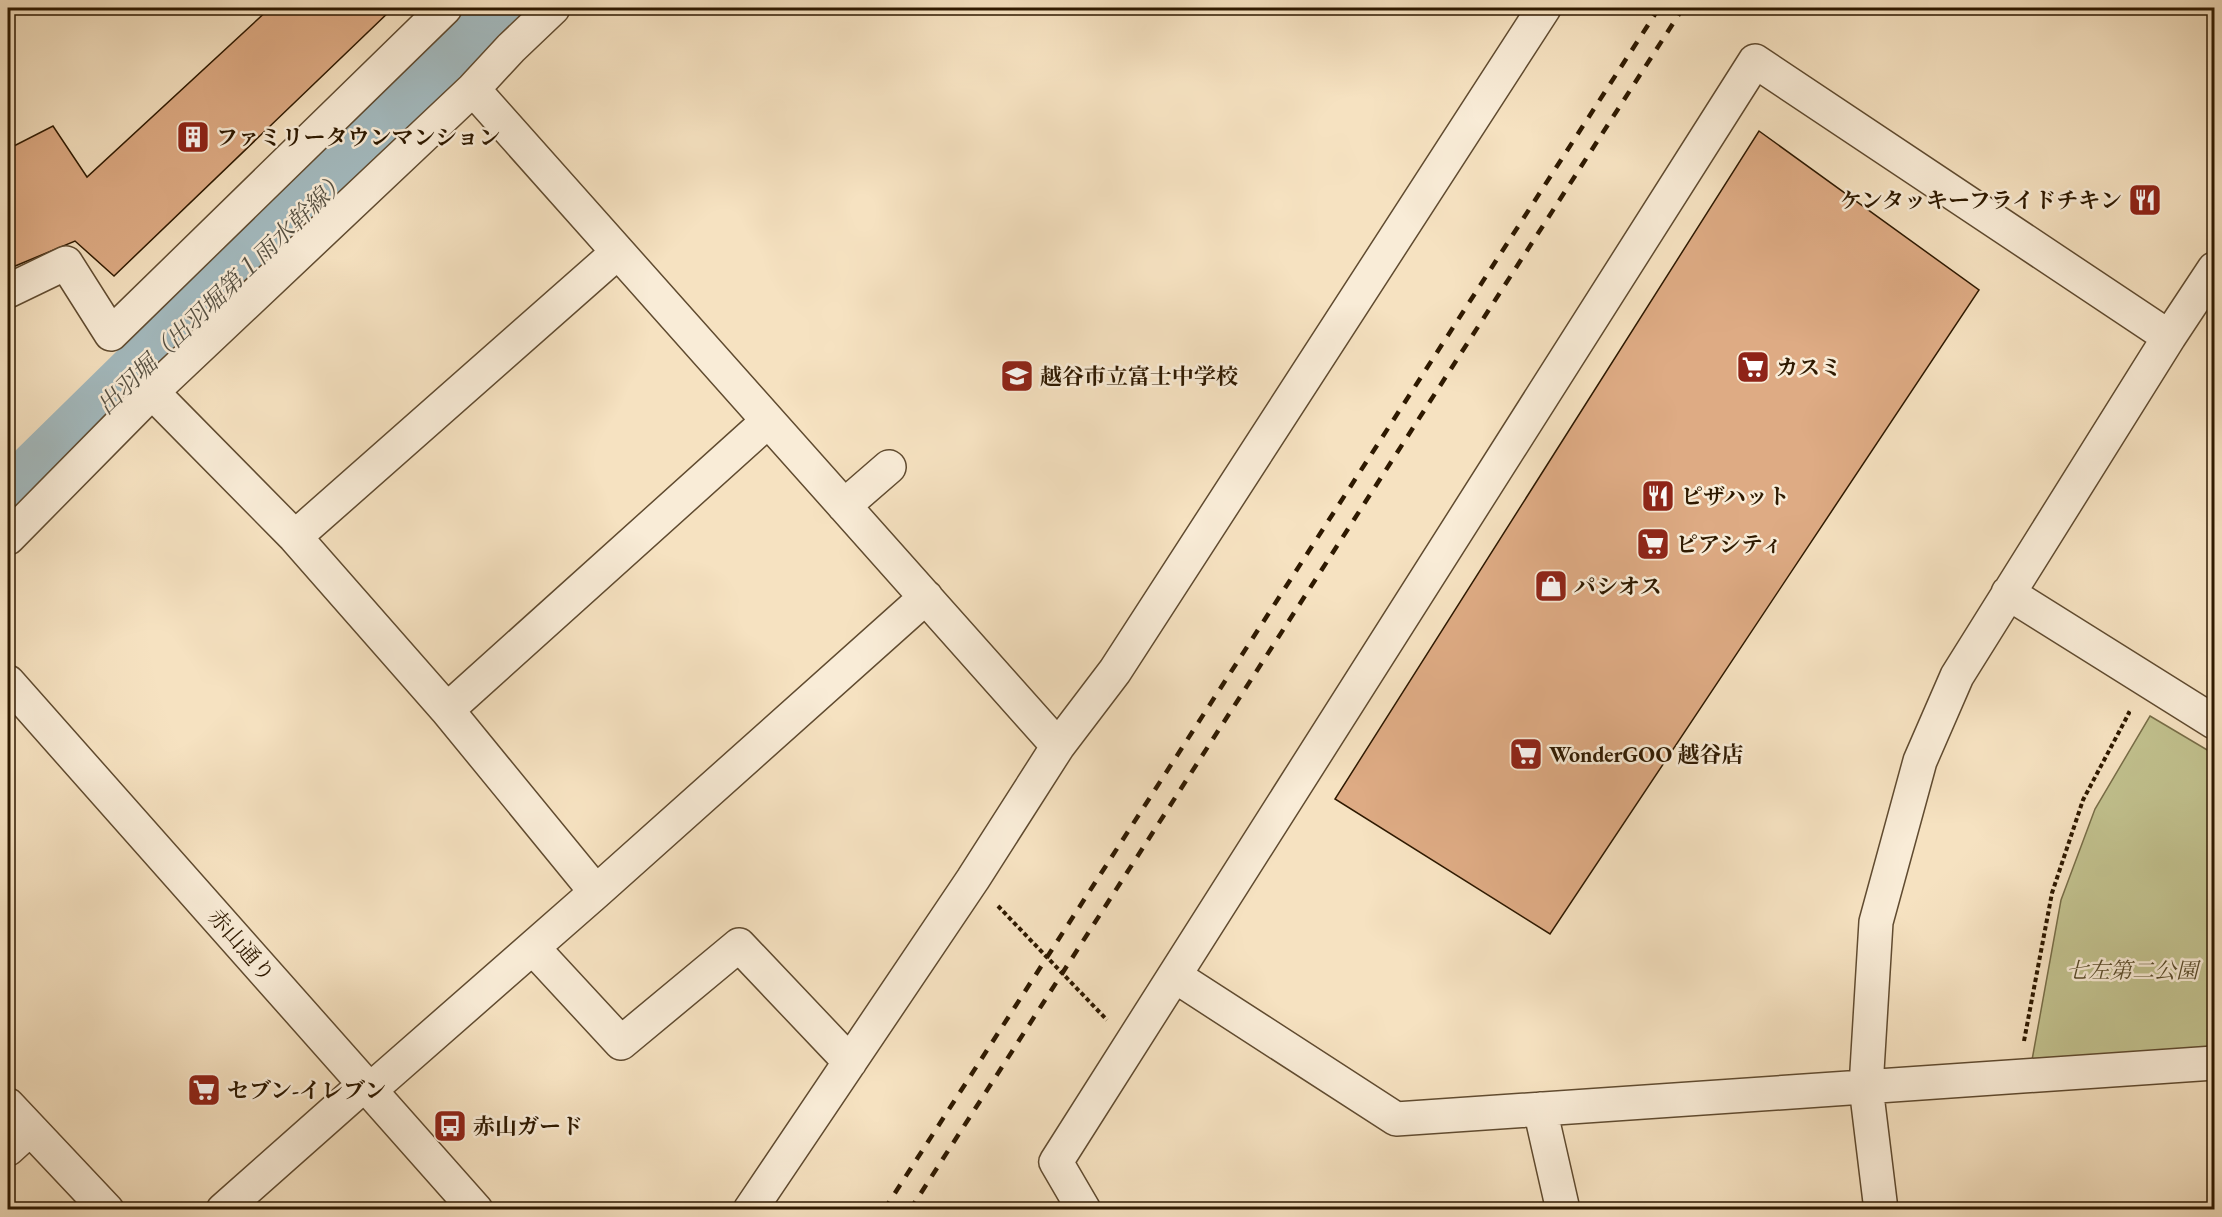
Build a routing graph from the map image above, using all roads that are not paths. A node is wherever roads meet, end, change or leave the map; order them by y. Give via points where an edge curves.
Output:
1 (445, 8) edge
2 (553, 8) edge
3 (1544, 8) edge
4 (472, 89) junction
5 (618, 252) junction
6 (2214, 269) edge
7 (8, 291) edge
8 (2169, 337) junction
9 (153, 392) junction
10 (768, 421) junction
11 (889, 467) dead end
12 (844, 506) junction
13 (295, 537) junction
14 (8, 538) edge
15 (2008, 593) junction
16 (926, 597) junction
17 (8, 682) edge
18 (447, 710) junction
19 (2214, 722) edge
20 (1058, 746) junction
21 (596, 892) junction
22 (533, 948) junction
23 (1175, 976) junction
24 (850, 1062) junction
25 (2214, 1063) edge
26 (1866, 1087) junction
27 (367, 1088) junction
28 (8, 1105) edge
29 (1540, 1109) junction
30 (19, 1139) edge
31 (106, 1209) edge
32 (223, 1209) edge
33 (476, 1209) edge
34 (750, 1209) edge
35 (1084, 1209) edge
36 (1563, 1209) edge
37 (1881, 1209) edge

1 - 7 street via 111,334 66,263
2 - 4 street
3 - 20 street via 1115,671
4 - 5 street
4 - 9 street
5 - 10 street
5 - 13 street
6 - 8 street
8 - 15 street
8 - 23 street via 1755,61
9 - 13 street
9 - 14 street
10 - 12 street
10 - 18 street
11 - 12 street
12 - 16 street
13 - 18 street
15 - 19 street
15 - 26 street via 1957,676 1920,761 1876,922
16 - 20 street
16 - 21 street
17 - 27 street, 赤山通り
18 - 21 street
20 - 24 street
21 - 22 street
22 - 24 street via 621,1043 739,945
22 - 27 street
23 - 29 street via 1396,1119
23 - 35 street via 1056,1162
24 - 34 street
25 - 26 street
26 - 29 street
26 - 37 street
27 - 32 street
27 - 33 street, 赤山通り
28 - 30 street
29 - 36 street
30 - 31 street

